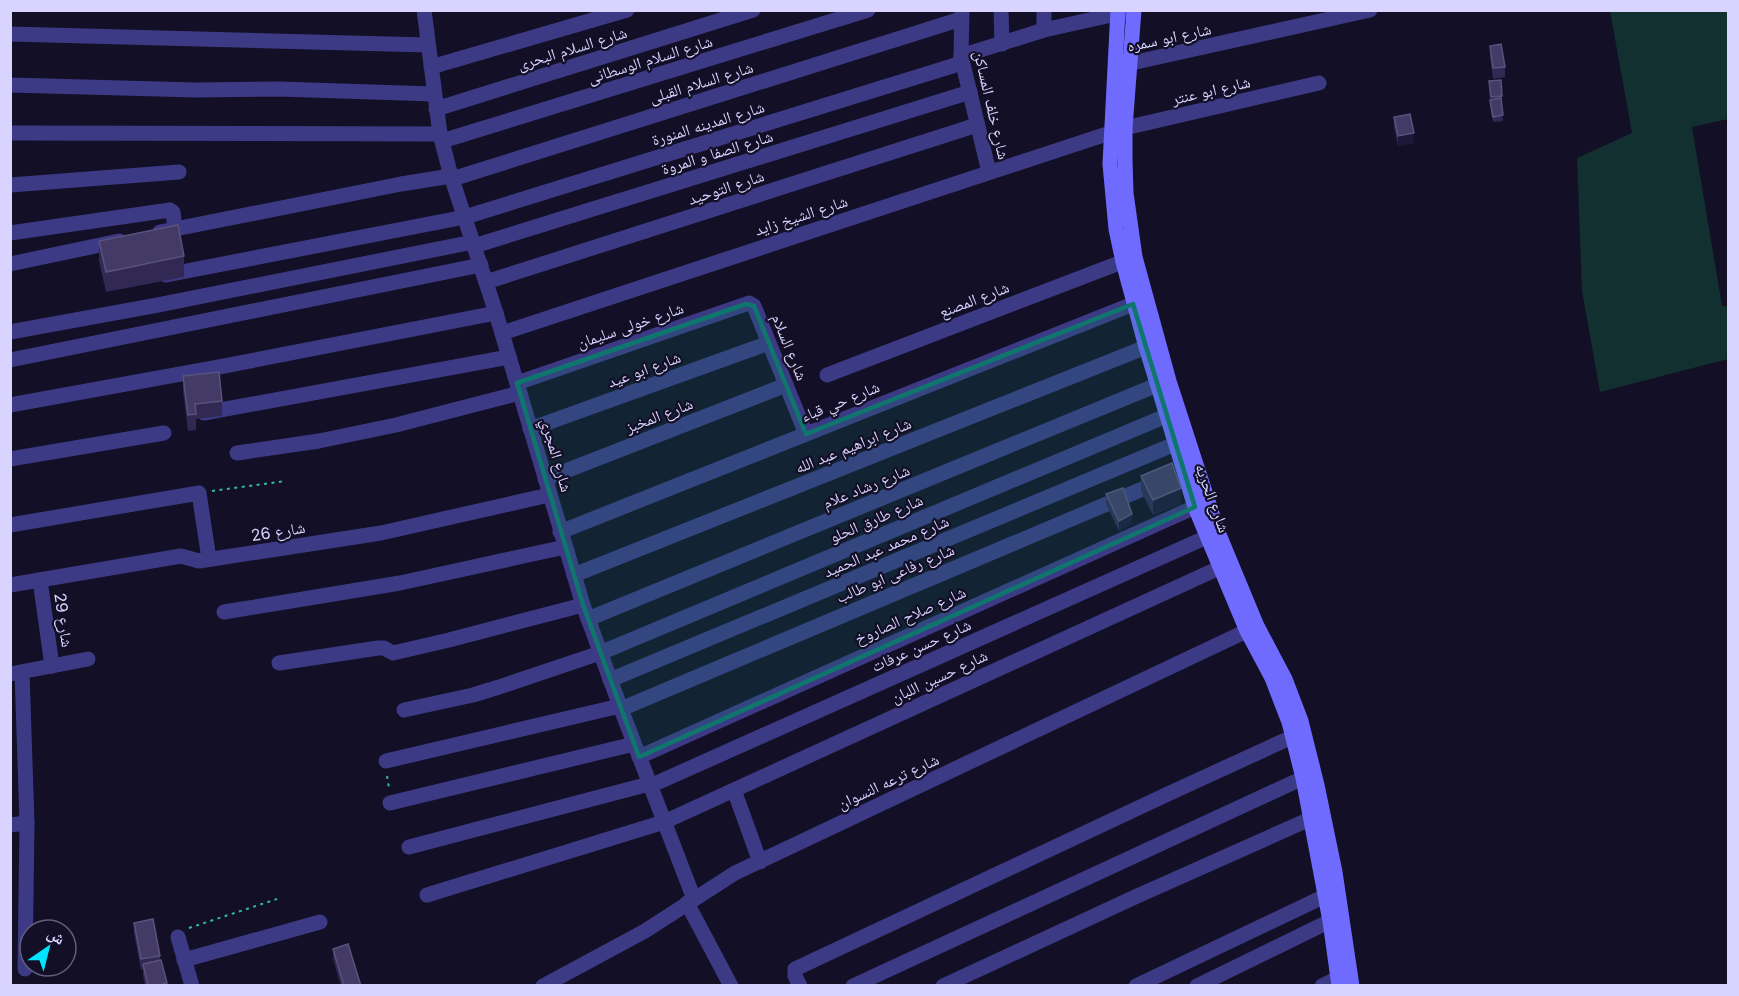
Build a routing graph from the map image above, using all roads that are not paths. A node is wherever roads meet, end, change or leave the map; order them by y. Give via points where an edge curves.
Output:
1 (424, 10) edge
2 (627, 10) edge
3 (753, 10) edge
4 (868, 10) edge
5 (1001, 10) edge
6 (1044, 10) edge
7 (1134, 10) edge
8 (1370, 10) edge
9 (1118, 12) edge
10 (962, 15) edge
11 (1082, 16) edge
12 (1044, 30) junction
13 (10, 34) edge
14 (1002, 44) junction
15 (428, 45) junction
16 (962, 60) junction
17 (1123, 65) junction
18 (431, 67) junction
19 (1319, 83) dead end
20 (10, 85) edge
21 (970, 92) junction
22 (435, 101) junction
23 (977, 125) junction
24 (1118, 130) junction
25 (10, 134) edge
26 (441, 138) junction
27 (179, 172) dead end
28 (989, 172) junction
29 (451, 178) junction
30 (10, 185) edge
31 (465, 217) junction
32 (175, 229) junction
33 (10, 233) edge
34 (473, 244) junction
35 (1129, 260) junction
36 (10, 264) edge
37 (480, 265) junction
38 (152, 278) edge
39 (486, 282) junction
40 (1133, 304) junction
41 (754, 306) joint
42 (496, 313) junction
43 (10, 332) edge
44 (502, 333) junction
45 (769, 343) junction
46 (1146, 347) junction
47 (510, 357) junction
48 (10, 360) edge
49 (827, 375) dead end
50 (786, 385) junction
51 (1157, 386) junction
52 (518, 388) junction
53 (10, 405) edge
54 (201, 414) edge
55 (1166, 416) junction
56 (531, 429) junction
57 (164, 433) dead end
58 (806, 434) junction
59 (1175, 444) junction
60 (237, 453) dead end
61 (10, 459) edge
62 (1184, 471) junction
63 (545, 479) junction
64 (549, 495) junction
65 (1195, 507) junction
66 (10, 525) edge
67 (560, 532) junction
68 (1207, 537) junction
69 (565, 547) junction
70 (209, 560) junction
71 (1224, 565) junction
72 (574, 575) junction
73 (40, 580) junction
74 (10, 585) edge
75 (583, 605) junction
76 (224, 612) dead end
77 (588, 620) junction
78 (1252, 628) junction
79 (600, 653) junction
80 (88, 659) dead end
81 (279, 663) dead end
82 (52, 666) junction
83 (16, 673) edge
84 (610, 680) junction
85 (620, 707) junction
86 (404, 710) dead end
87 (1292, 737) junction
88 (637, 750) junction
89 (386, 761) road end
90 (1303, 778) junction
91 (650, 785) junction
92 (734, 790) junction
93 (390, 802) road end
94 (1310, 819) junction
95 (664, 822) junction
96 (27, 823) junction
97 (10, 825) edge
98 (410, 848) dead end
99 (760, 862) junction
100 (427, 895) dead end
101 (1325, 896) junction
102 (691, 901) junction
103 (26, 918) edge
104 (1330, 921) junction
105 (320, 922) dead end
106 (178, 937) road end
107 (184, 960) junction
108 (1343, 983) edge
109 (192, 986) edge
110 (543, 986) edge
111 (731, 986) edge
112 (800, 986) edge
113 (854, 986) edge
114 (943, 986) edge
115 (1136, 986) edge
116 (1197, 986) edge
117 (1322, 986) edge

1 - 15 street, شارع المجري
2 - 18 street
3 - 22 street, شارع السلام البحرى
4 - 26 street, شارع السلام الوسطانى
5 - 14 street
6 - 12 street
7 - 9 street, شارع المدينه المنورة
7 - 17 main road, شارع الحريه
8 - 17 street, شارع ابو سمره
9 - 11 street, شارع المدينه المنورة
9 - 17 main road, شارع الحريه
10 - 16 street, شارع خلف المساكن
10 - 29 street, شارع السلام القبلى
11 - 12 street, شارع المدينه المنورة
12 - 14 street, شارع المدينه المنورة
13 - 15 street
14 - 16 street, شارع المدينه المنورة
15 - 18 street, شارع المجري
16 - 21 street, شارع خلف المساكن
16 - 31 street, شارع المدينه المنورة
17 - 24 main road, شارع الحريه
18 - 22 street, شارع المجري
19 - 24 street, شارع ابو عنتر
20 - 22 street, شارع السلام البحرى via 279,89
21 - 23 street, شارع خلف المساكن
21 - 34 street, شارع الصفا و المروة
22 - 26 street, شارع المجري
23 - 28 street, شارع خلف المساكن
23 - 39 street, شارع التوحيد
24 - 28 street, شارع الشيخ زايد
24 - 35 main road, شارع الحريه
25 - 26 street, شارع السلام الوسطانى
26 - 29 street, شارع المجري
27 - 30 street
28 - 44 street, شارع الشيخ زايد
29 - 31 street, شارع المجري
29 - 32 street, شارع السلام القبلى via 378,188
31 - 34 street, شارع المجري
31 - 38 street, شارع المدينه المنورة
32 - 33 street via 170,210
32 - 36 street, شارع السلام القبلى
34 - 37 street, شارع المجري
34 - 43 street, شارع الصفا و المروة
35 - 40 main road, شارع الحريه
35 - 49 street, شارع المصنع
35 - 71 main road, شارع الحريه
37 - 39 street, شارع المجري
37 - 48 street
39 - 42 street, شارع المجري
40 - 46 main road, شارع الحريه
40 - 58 street, شارع حي قباء
41 - 45 street, شارع السلام
41 - 52 street, شارع خولى سليمان via 746,304
42 - 44 street, شارع المجري
42 - 53 street
44 - 47 street, شارع المجري
45 - 50 street, شارع السلام
45 - 56 street, شارع ابو عيد
46 - 51 main road, شارع الحريه
46 - 72 street, شارع ابراهيم عبد الله
47 - 52 street, شارع المجري
47 - 54 street
50 - 58 street, شارع السلام
50 - 63 street, شارع المخبز
51 - 55 main road, شارع الحريه
51 - 77 street, شارع رشاد علام
52 - 56 street, شارع المجري
52 - 60 street, شارع خولى سليمان via 396,425
55 - 59 main road, شارع الحريه
55 - 79 street, شارع طارق الحلو
56 - 63 street, شارع المجري
57 - 61 street
58 - 67 street, شارع حي قباء
59 - 62 main road, شارع الحريه
59 - 84 street, شارع محمد عبد الحميد
62 - 65 main road, شارع الحريه
62 - 85 street, شارع رفاعى ابو طالب
63 - 64 street, شارع المجري
64 - 67 street, شارع المجري
64 - 70 street, شارع 26 via 381,533
65 - 68 main road, شارع الحريه
65 - 88 street, شارع صلاح الصاروخ
66 - 70 street via 199,493
67 - 69 street, شارع المجري
68 - 71 main road, شارع الحريه
68 - 91 street, شارع حسن عرفات
69 - 72 street, شارع المجري
69 - 76 street via 400,583
70 - 73 street, شارع 26 via 181,556
71 - 78 main road, شارع الحريه
71 - 92 street, شارع حسين اللبان
72 - 75 street, شارع المجري
73 - 74 street, شارع 26
73 - 82 street, شارع 29
75 - 77 street, شارع المجري
75 - 81 street via 393,653 378,648
77 - 79 street, شارع المجري
78 - 87 main road, شارع الحريه
78 - 99 street, شارع ترعه النسوان
78 - 108 main road, شارع الحريه via 1285,679 1301,720 1335,873
79 - 84 street, شارع المجري
79 - 86 street, شارع طارق الحلو via 490,690
80 - 82 street
82 - 83 street
83 - 96 street
84 - 85 street, شارع المجري
85 - 88 street, شارع المجري
85 - 89 street, شارع رفاعى ابو طالب
87 - 90 main road, شارع الحريه
87 - 112 street via 795,969
88 - 91 street, شارع المجري
88 - 93 street, شارع صلاح الصاروخ
90 - 94 main road, شارع الحريه
90 - 113 street
91 - 95 street, شارع المجري
91 - 98 street, شارع حسن عرفات
92 - 95 street, شارع حسين اللبان
92 - 99 street
94 - 101 main road, شارع الحريه
94 - 114 street
95 - 100 street, شارع حسين اللبان
95 - 102 street, شارع المجري
96 - 97 street
96 - 103 street
99 - 102 street, شارع ترعه النسوان
101 - 104 main road, شارع الحريه
101 - 115 street
102 - 110 street, شارع ترعه النسوان via 645,931
102 - 111 street, شارع المجري
104 - 108 main road, شارع الحريه
104 - 116 street
105 - 107 street
106 - 107 street
107 - 109 street
108 - 117 street

